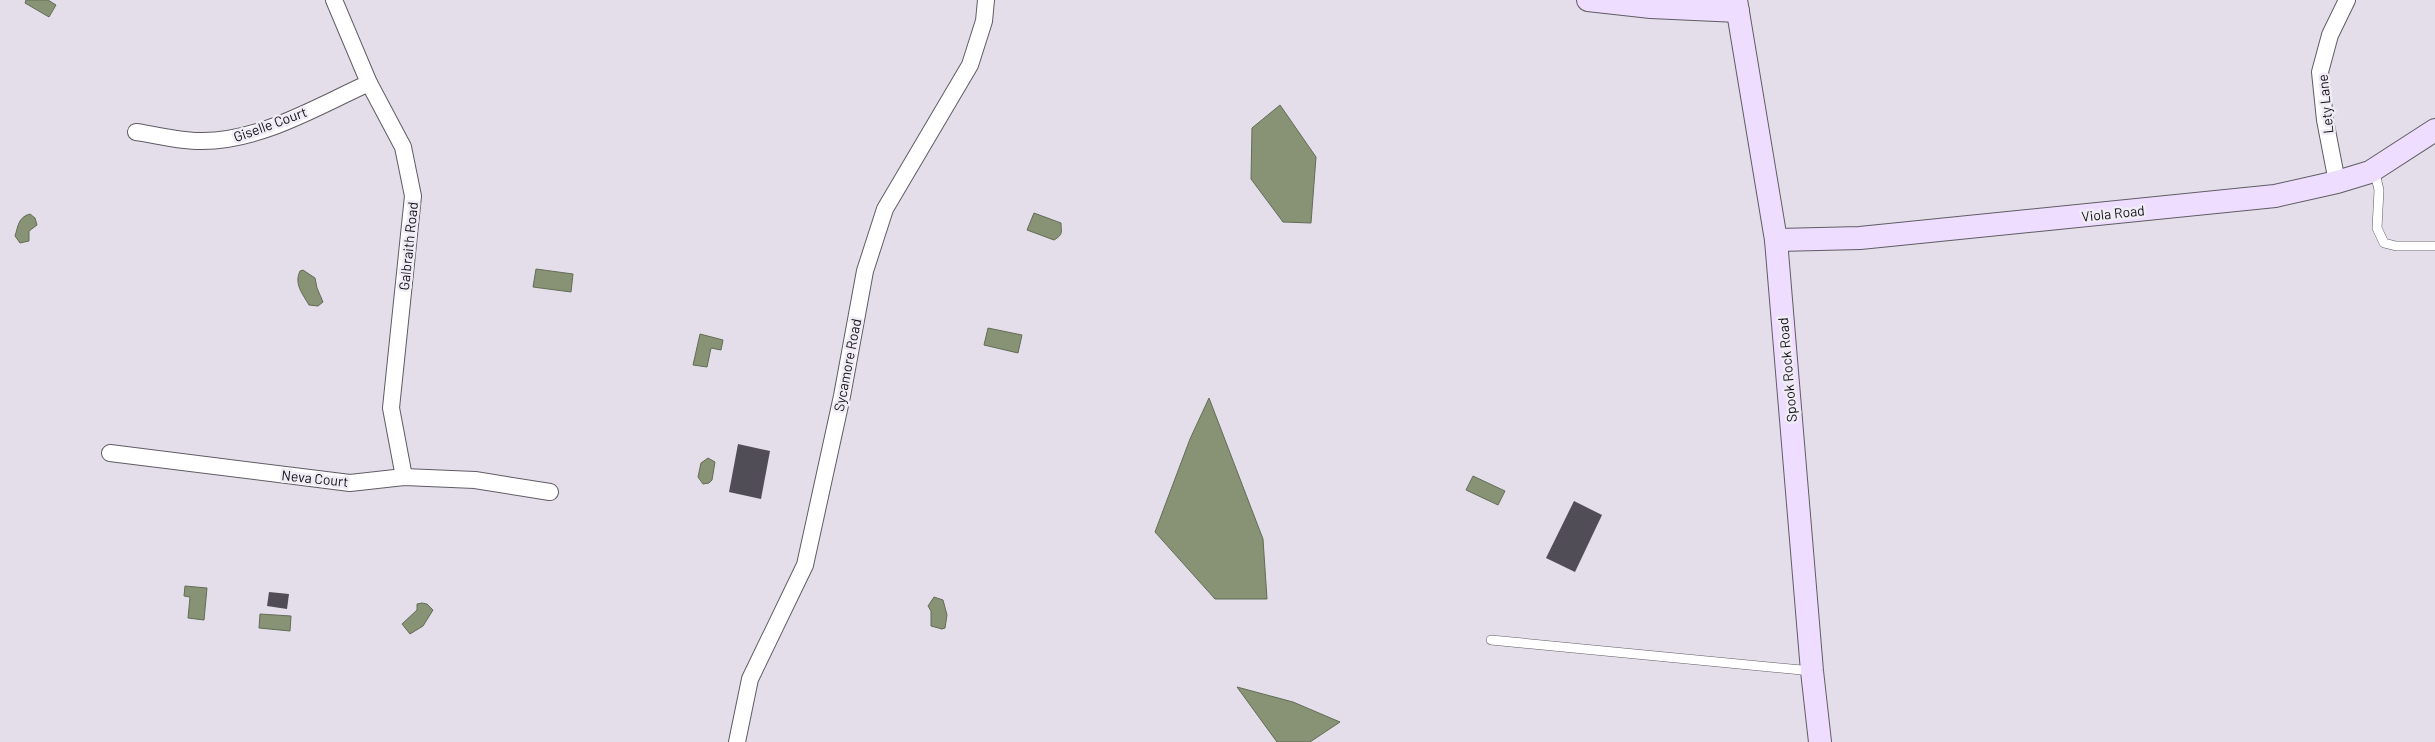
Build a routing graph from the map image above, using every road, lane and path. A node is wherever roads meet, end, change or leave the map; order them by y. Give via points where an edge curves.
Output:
1 (334, 0) edge
2 (986, 0) edge
3 (1588, 0) edge
4 (2347, 0) edge
5 (1737, 6) edge
6 (369, 84) junction
7 (2435, 130) edge
8 (136, 132) dead end
9 (2374, 169) junction
10 (2338, 182) junction
11 (1776, 240) junction
12 (2435, 246) edge
13 (110, 453) dead end
14 (404, 477) junction
15 (550, 492) dead end
16 (1491, 640) dead end
17 (1812, 671) junction
18 (737, 742) edge
19 (1820, 742) edge

1 - 6 street, Galbraith Road
2 - 18 street, Sycamore Road via 984,21 970,65 884,209 865,271 805,565 750,679
3 - 5 street via 1651,7
4 - 10 street, Lety Lane via 2330,35 2320,72 2325,120
5 - 11 street, Spook Rock Road
6 - 8 street, Giselle Court via 275,125 235,138 199,141
6 - 14 street, Galbraith Road via 403,147 413,196 391,408
7 - 9 street, Viola Road
9 - 10 street, Viola Road
9 - 12 lane via 2380,202 2378,228 2384,243
10 - 11 street, Viola Road via 2275,196 1860,238
11 - 17 street, Spook Rock Road
13 - 14 street, Neva Court via 350,483
14 - 15 street, Neva Court via 475,480
16 - 17 lane
17 - 19 street, Spook Rock Road

